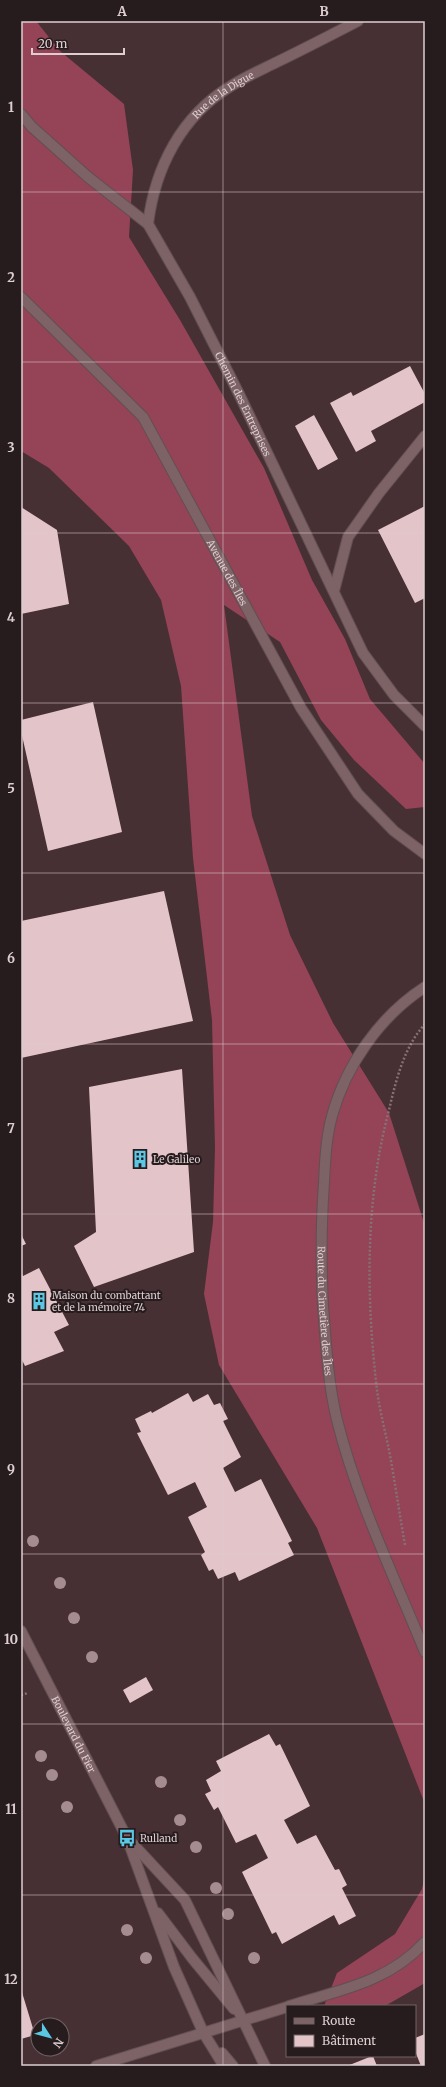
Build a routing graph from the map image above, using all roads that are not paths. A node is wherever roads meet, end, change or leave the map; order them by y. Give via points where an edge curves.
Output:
1 (358, 21) edge
2 (21, 114) edge
3 (148, 224) junction
4 (21, 297) edge
5 (425, 436) edge
6 (334, 591) junction
7 (425, 726) edge
8 (425, 854) edge
9 (425, 987) edge
10 (21, 1631) edge
11 (425, 1652) edge
12 (127, 1838) junction
13 (153, 1906) junction
14 (425, 1942) edge
15 (292, 2005) edge
16 (286, 2007) edge
17 (242, 2020) junction
18 (203, 2032) junction
19 (96, 2066) edge
20 (224, 2066) edge
21 (233, 2066) edge
22 (265, 2066) edge

1 - 3 street, Rue de la Digue via 231,86 211,100 182,132 166,157 151,200
2 - 3 street, Chemin des Entreprises via 88,177
3 - 6 street, Chemin des Entreprises via 190,297 236,387
4 - 8 street, Avenue des Îles via 143,416 301,708 358,794 394,832
5 - 6 street via 379,493 348,537
6 - 7 street, Chemin des Entreprises via 363,653 377,675
9 - 11 street, Route du Cimetière des Îles via 395,1011 374,1033 357,1058 332,1115 325,1153 322,1280 326,1347 336,1419 356,1485
10 - 12 street, Boulevard du Fier
12 - 13 street, Boulevard du Fier
12 - 17 street, Boulevard du Fier via 185,1900
13 - 17 street, Boulevard du Fier
13 - 18 street, Boulevard du Fier via 174,1967
14 - 15 street via 399,1964 376,1978
16 - 17 street
17 - 18 street
17 - 22 street, Boulevard du Fier
18 - 19 street
18 - 20 street, Boulevard du Fier
18 - 21 street, Boulevard du Fier

